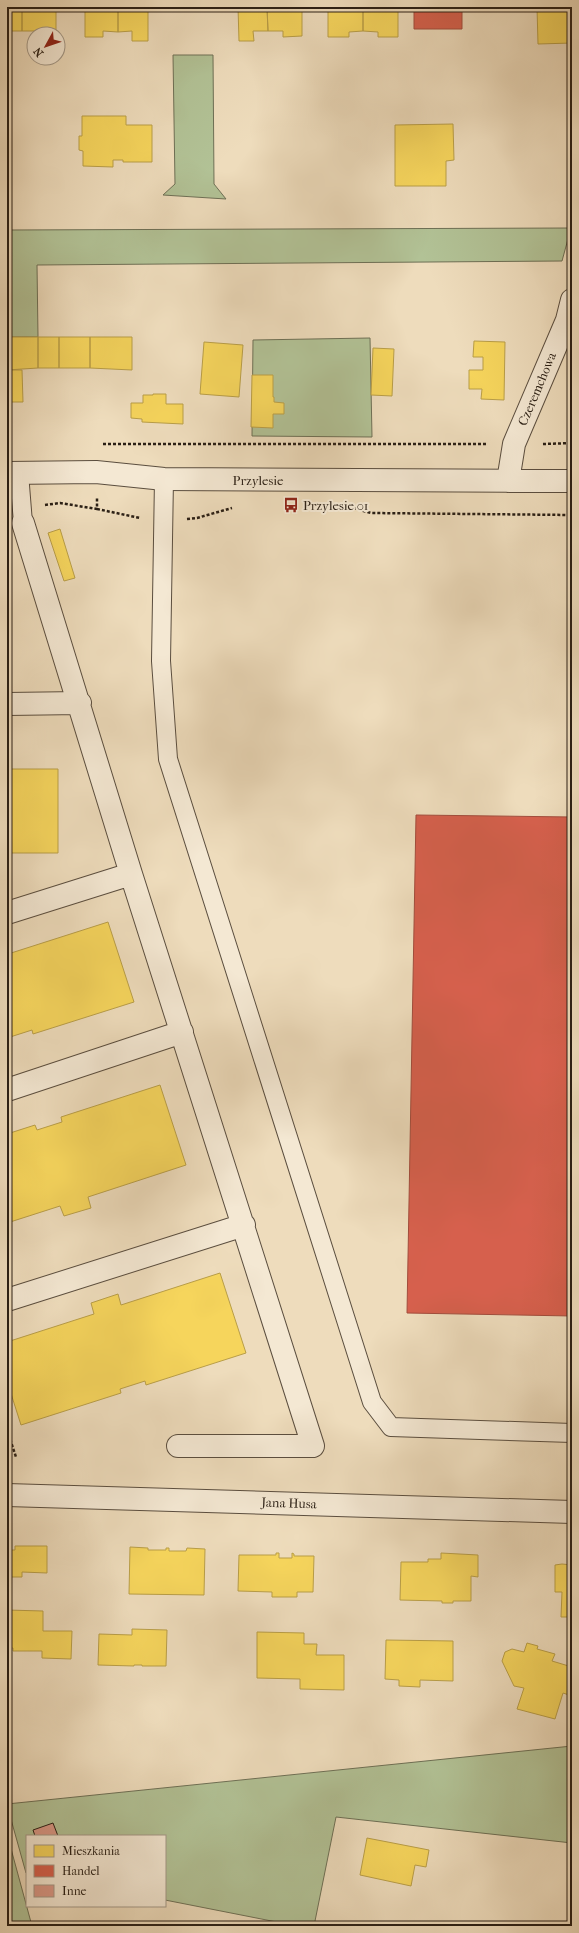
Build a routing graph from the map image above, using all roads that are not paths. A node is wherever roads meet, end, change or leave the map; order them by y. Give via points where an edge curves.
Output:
1 (572, 300) edge
2 (13, 473) edge
3 (164, 479) junction
4 (508, 481) junction
5 (572, 481) edge
6 (23, 523) joint
7 (7, 704) edge
8 (80, 704) junction
9 (132, 874) junction
10 (7, 913) edge
11 (182, 1032) junction
12 (7, 1090) edge
13 (244, 1225) junction
14 (7, 1300) edge
15 (572, 1433) edge
16 (178, 1446) dead end
17 (7, 1495) edge
18 (572, 1512) edge

1 - 4 street, Czeremchowa via 567,320 514,444
2 - 3 street, Przylesie via 96,472
2 - 6 lane
3 - 4 street, Przylesie
3 - 15 lane via 161,661 168,759 372,1402 391,1427
4 - 5 street, Przylesie
6 - 8 street
7 - 8 street
8 - 9 street
9 - 10 street
9 - 11 street
11 - 12 street
11 - 13 street
13 - 14 street
13 - 16 street via 313,1446
17 - 18 street, Jana Husa

